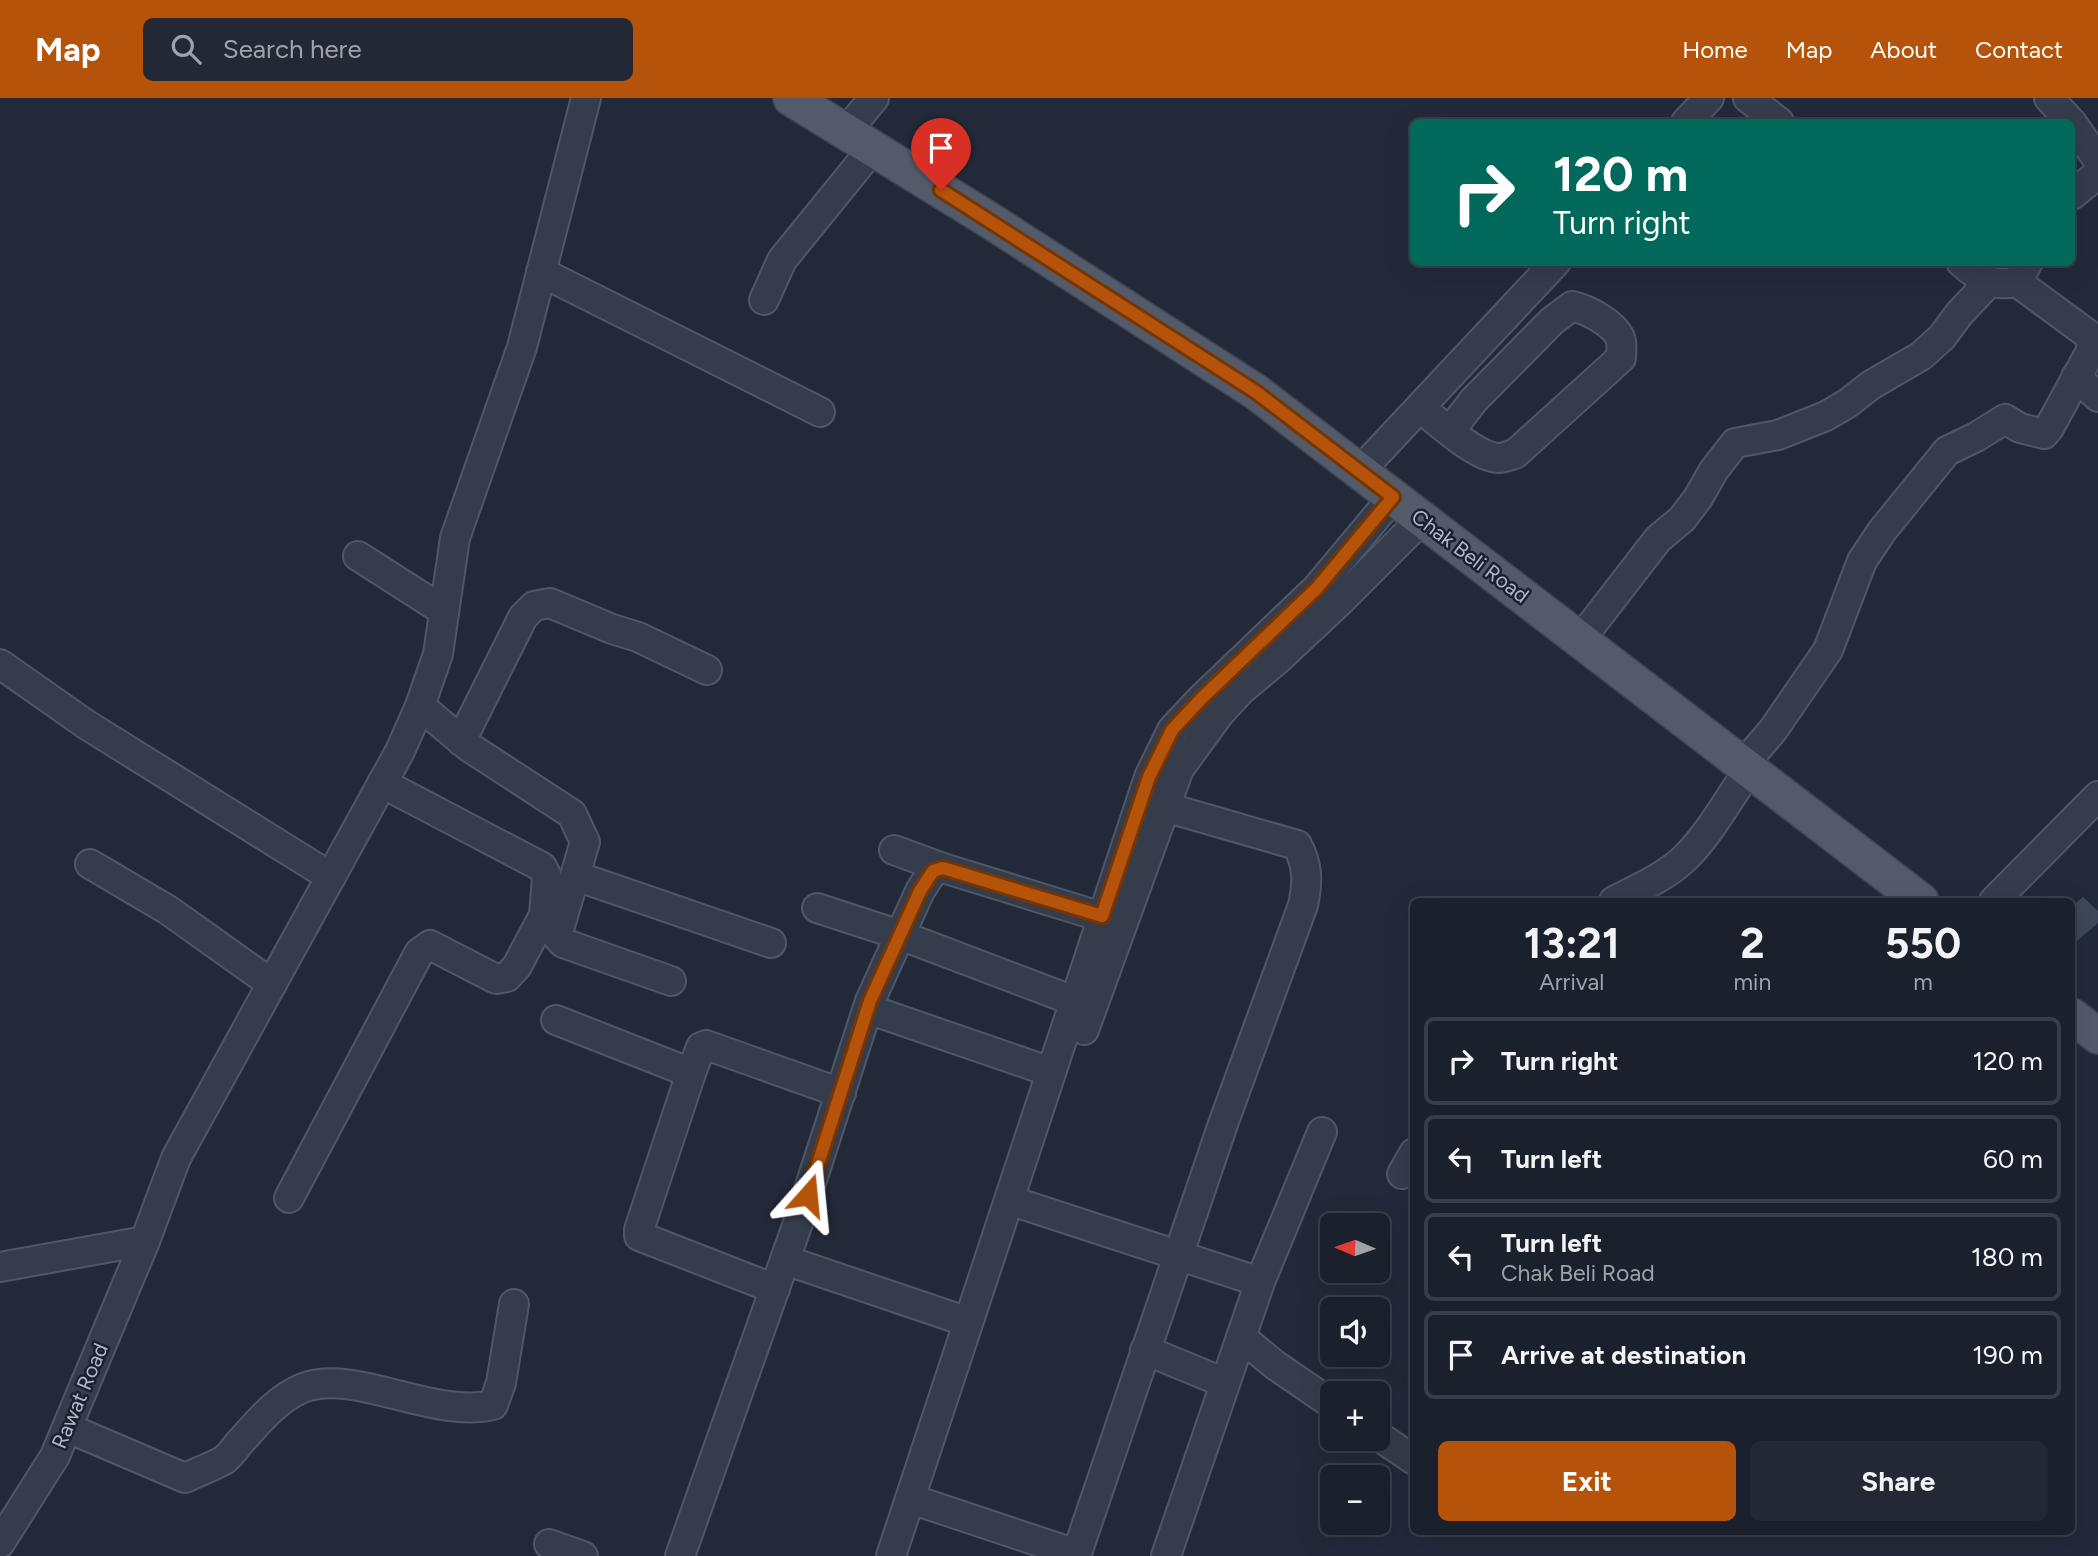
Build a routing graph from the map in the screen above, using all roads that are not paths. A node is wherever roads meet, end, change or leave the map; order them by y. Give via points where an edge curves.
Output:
1 (586, 98) edge
2 (791, 98) edge
3 (874, 98) edge
4 (1709, 98) edge
5 (1748, 98) edge
6 (2049, 98) edge
7 (1689, 119) edge
8 (1775, 119) edge
9 (2068, 119) edge
10 (2075, 127) edge
11 (860, 140) junction
12 (2098, 160) edge
13 (2098, 174) edge
14 (2075, 193) edge
15 (1552, 266) edge
16 (1966, 266) edge
17 (541, 272) junction
18 (2012, 275) edge
19 (764, 300) dead end
20 (2076, 377) junction
21 (2098, 397) edge
22 (1420, 408) junction
23 (820, 412) dead end
24 (1450, 431) junction
25 (1360, 471) junction
26 (1393, 497) junction
27 (1422, 519) junction
28 (358, 556) dead end
29 (444, 611) junction
30 (1580, 640) junction
31 (0, 664) edge
32 (707, 670) dead end
33 (420, 706) junction
34 (461, 741) junction
35 (1746, 767) junction
36 (383, 783) junction
37 (2098, 796) edge
38 (1165, 807) junction
39 (894, 850) dead end
40 (90, 864) dead end
41 (943, 868) junction
42 (576, 876) junction
43 (331, 877) junction
44 (1620, 898) edge
45 (1917, 898) edge
46 (1997, 898) edge
47 (817, 908) dead end
48 (1102, 916) junction
49 (900, 935) junction
50 (771, 943) dead end
51 (671, 981) dead end
52 (272, 984) junction
53 (1074, 1001) junction
54 (868, 1009) junction
55 (2075, 1018) edge
56 (556, 1020) dead end
57 (2098, 1036) edge
58 (1051, 1072) junction
59 (691, 1073) junction
60 (841, 1093) junction
61 (1322, 1132) dead end
62 (289, 1198) dead end
63 (1024, 1205) junction
64 (145, 1241) junction
65 (1178, 1255) junction
66 (785, 1260) junction
67 (0, 1267) edge
68 (994, 1268) junction
69 (1260, 1282) junction
70 (775, 1289) junction
71 (514, 1304) dead end
72 (968, 1322) junction
73 (1241, 1337) junction
74 (1146, 1350) junction
75 (1225, 1383) junction
76 (1320, 1396) edge
77 (68, 1429) junction
78 (1390, 1444) edge
79 (1410, 1457) edge
80 (926, 1504) junction
81 (0, 1542) edge
82 (549, 1544) dead end
83 (1076, 1555) edge
84 (18, 1556) edge
85 (583, 1556) edge
86 (680, 1556) edge
87 (891, 1556) edge
88 (909, 1556) edge
89 (1166, 1556) edge

1 - 17 street, Rawat Road
2 - 11 main road, Chak Beli Road
3 - 11 street
4 - 7 street
5 - 8 street
6 - 9 street
10 - 12 street
11 - 19 street via 782,260
11 - 25 main road, Chak Beli Road via 1256,392
13 - 14 street
15 - 22 street
16 - 18 street via 1982,280
17 - 23 street
17 - 29 street, Rawat Road via 522,347 455,538
18 - 20 street via 2090,335 2092,349
18 - 30 street via 1959,314 1921,356 1848,404 1778,435 1735,443 1682,519 1658,539
20 - 21 street
20 - 35 street via 2044,434 2005,419 1947,451 1862,561 1828,650
22 - 24 street
22 - 25 street
24 - 24 street via 1486,455 1515,454 1621,358 1617,332 1586,309 1572,306 1474,400
25 - 26 main road, Chak Beli Road
26 - 27 main road, Chak Beli Road
26 - 48 street via 1317,588 1172,730 1149,777
27 - 30 main road, Chak Beli Road
27 - 38 street via 1240,691 1179,769
28 - 29 street
29 - 33 street, Rawat Road via 438,654
30 - 35 main road, Chak Beli Road
31 - 43 street via 87,725
32 - 34 street via 550,603 534,606 523,617
33 - 34 street
33 - 36 street, Rawat Road
34 - 42 street via 572,814 585,842
35 - 44 street via 1684,859
35 - 45 main road, Chak Beli Road
36 - 43 street, Rawat Road
36 - 62 street via 542,867 547,877 544,915 507,977 496,979 430,944 419,953
37 - 46 street
38 - 63 street
38 - 65 street via 1297,845 1308,883
39 - 41 street
40 - 52 street via 168,910
41 - 48 street
41 - 49 street via 933,871 920,891
42 - 50 street
42 - 51 street via 557,936 563,943
43 - 52 street, Rawat Road
47 - 49 street
48 - 53 street
49 - 53 street
49 - 54 street
52 - 64 street, Rawat Road via 176,1158
53 - 58 street
54 - 58 street
54 - 60 street
55 - 57 main road
56 - 59 street
58 - 68 street
59 - 60 street via 706,1045
59 - 70 street via 639,1236
60 - 66 street
61 - 69 street
63 - 65 street
63 - 68 street
64 - 67 street
64 - 77 street, Rawat Road
65 - 69 street
65 - 74 street
66 - 70 street
66 - 72 street
68 - 72 street
68 - 80 street
69 - 73 street
70 - 86 street
71 - 77 street via 493,1405 456,1408 334,1384 303,1388 274,1406 225,1459 185,1478
72 - 87 street
73 - 75 street
73 - 76 street
74 - 75 street
74 - 83 street
75 - 89 street
77 - 81 street, Rawat Road
78 - 79 street
80 - 83 street
80 - 88 street
81 - 84 street
82 - 85 street

